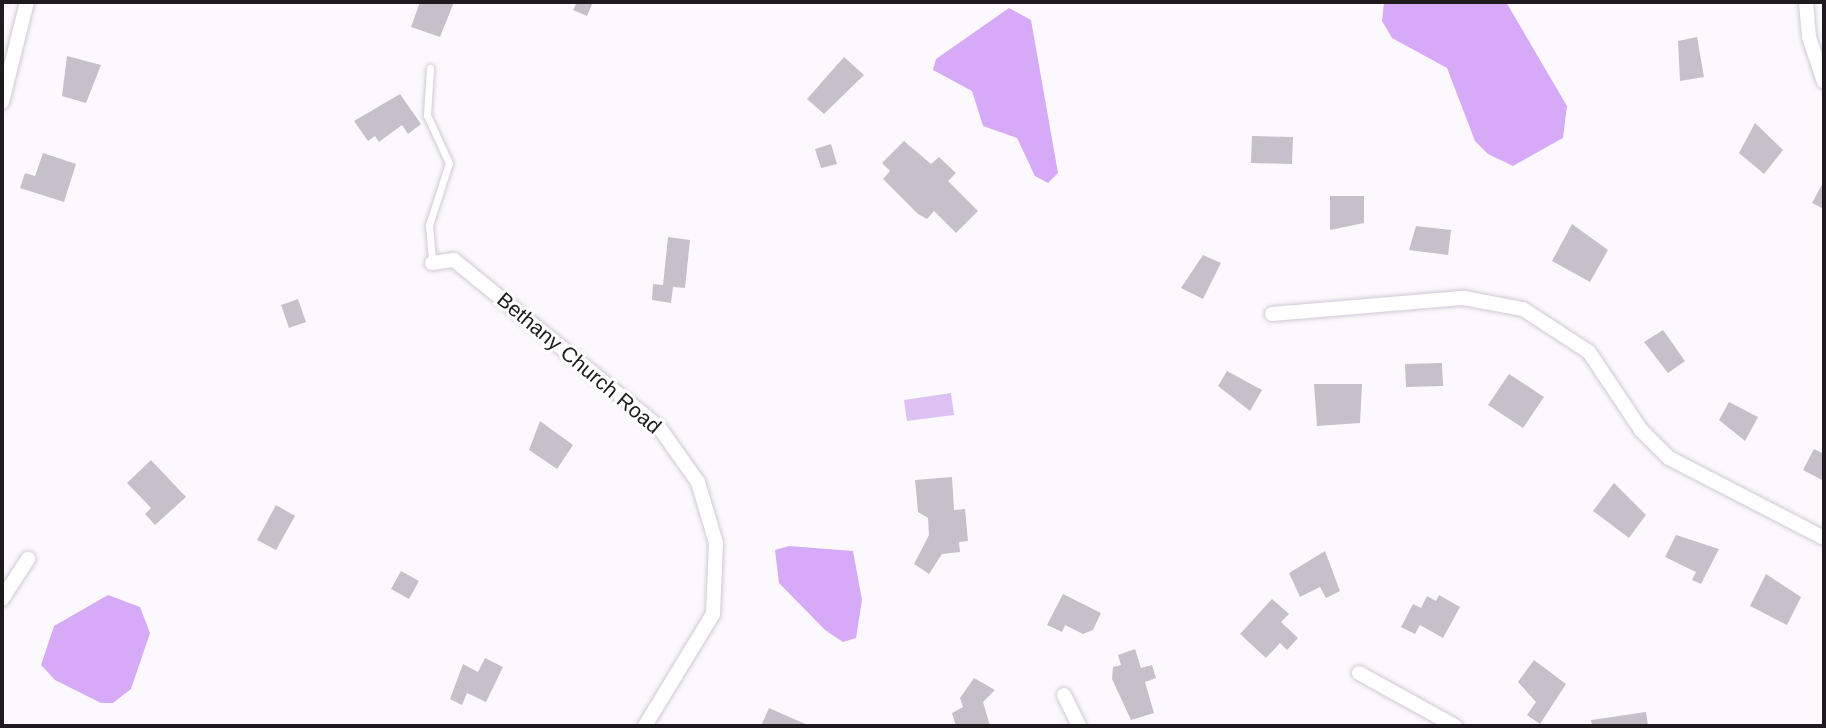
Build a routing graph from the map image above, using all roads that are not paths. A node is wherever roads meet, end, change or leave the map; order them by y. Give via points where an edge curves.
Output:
1 (27, 2) edge
2 (1806, 2) edge
3 (430, 68) dead end
4 (1824, 82) edge
5 (2, 102) edge
6 (432, 263) joint
7 (1272, 314) dead end
8 (1824, 538) edge
9 (28, 559) dead end
10 (2, 599) edge
11 (1359, 673) dead end
12 (1064, 695) dead end
13 (645, 726) edge
14 (1079, 726) edge
15 (1455, 726) edge

1 - 5 street
2 - 4 street via 1808,37
3 - 6 lane via 427,115 449,163 429,225
6 - 13 street, Bethany Church Road via 454,260 659,427 698,482 716,543 713,614
7 - 8 street via 1464,298 1523,309 1589,352 1641,430 1669,458
9 - 10 street
11 - 15 street
12 - 14 street

